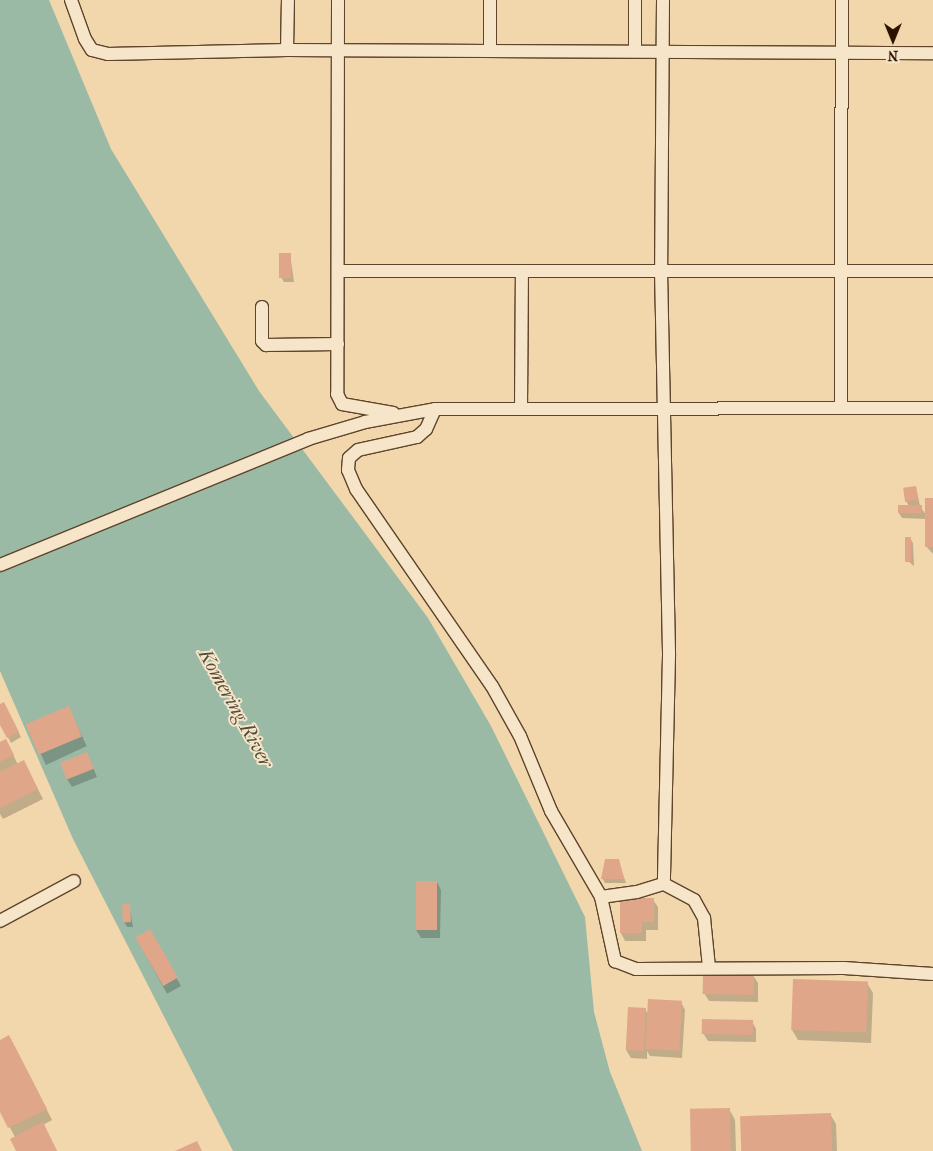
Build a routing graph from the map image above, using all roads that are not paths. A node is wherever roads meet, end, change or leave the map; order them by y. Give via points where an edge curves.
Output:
1 (71, 0) edge
2 (288, 0) edge
3 (338, 0) edge
4 (490, 0) edge
5 (635, 0) edge
6 (663, 0) edge
7 (842, 0) edge
8 (287, 50) junction
9 (336, 51) junction
10 (635, 51) junction
11 (490, 52) junction
12 (664, 52) junction
13 (933, 53) edge
14 (840, 54) junction
15 (661, 270) junction
16 (840, 270) junction
17 (338, 271) junction
18 (522, 271) junction
19 (933, 271) edge
20 (262, 307) dead end
21 (338, 344) junction
22 (665, 407) junction
23 (522, 408) junction
24 (841, 408) junction
25 (933, 408) edge
26 (435, 409) junction
27 (408, 414) junction
28 (0, 565) edge
29 (74, 881) dead end
30 (664, 884) junction
31 (601, 897) junction
32 (0, 921) edge
33 (709, 967) junction
34 (933, 974) edge

1 - 8 lane via 85,40 92,50 108,54
2 - 8 lane
3 - 9 lane
4 - 11 lane
5 - 10 lane
6 - 12 lane
7 - 14 lane
8 - 9 lane
9 - 11 lane
9 - 17 lane
10 - 11 lane
10 - 12 lane
12 - 14 lane
12 - 15 lane via 660,74
13 - 14 lane
14 - 16 lane
15 - 16 lane
15 - 18 lane
15 - 22 lane
16 - 19 lane
16 - 24 lane
17 - 18 lane
17 - 21 lane
18 - 23 lane
20 - 21 lane via 262,341 266,345
21 - 27 lane via 337,394 342,404 359,410
22 - 23 lane
22 - 24 lane
22 - 30 lane via 669,656
23 - 26 lane
24 - 25 lane
26 - 27 lane
26 - 31 lane via 426,429 417,437 358,450 349,458 348,470 356,489 492,686 520,736 551,811
27 - 28 lane via 308,438
29 - 32 lane
30 - 31 lane
30 - 33 lane via 694,900 704,918
31 - 33 lane via 615,961 623,966
33 - 34 lane via 844,968

